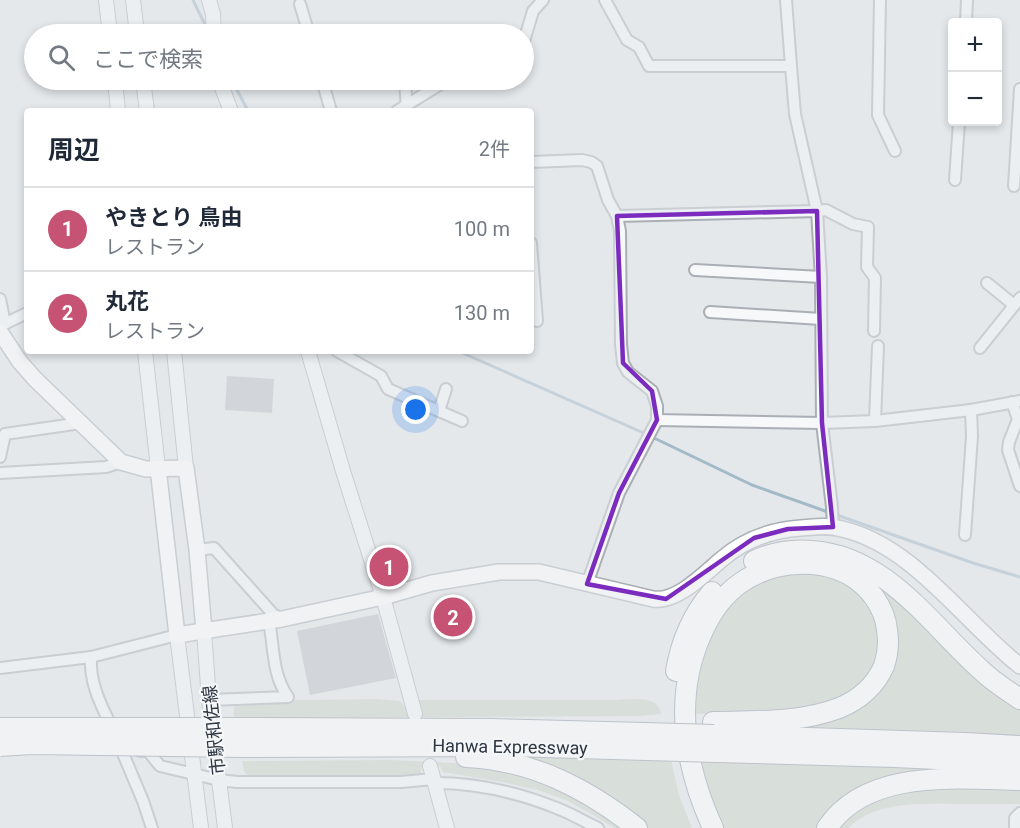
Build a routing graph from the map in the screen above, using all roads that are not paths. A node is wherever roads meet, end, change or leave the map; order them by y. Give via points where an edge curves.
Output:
1 (106, 0) edge
2 (133, 0) edge
3 (209, 0) edge
4 (543, 0) edge
5 (605, 0) edge
6 (786, 0) edge
7 (880, 0) edge
8 (967, 0) edge
9 (300, 4) dead end
10 (966, 18) edge
11 (109, 24) edge
12 (136, 24) edge
13 (214, 24) edge
14 (306, 24) edge
15 (529, 24) edge
16 (791, 66) junction
17 (1020, 89) edge
18 (116, 90) edge
19 (144, 90) edge
20 (223, 90) edge
21 (325, 90) edge
22 (404, 90) edge
23 (432, 90) edge
24 (118, 108) edge
25 (147, 108) edge
26 (230, 108) edge
27 (330, 108) edge
28 (403, 108) edge
29 (405, 108) edge
30 (959, 126) edge
31 (895, 151) dead end
32 (534, 162) edge
33 (955, 180) dead end
34 (1014, 186) dead end
35 (817, 211) junction
36 (617, 216) junction
37 (695, 270) dead end
38 (821, 277) junction
39 (534, 282) edge
40 (987, 283) dead end
41 (0, 299) edge
42 (1017, 302) edge
43 (710, 312) dead end
44 (24, 315) edge
45 (821, 319) junction
46 (537, 321) dead end
47 (2, 327) edge
48 (874, 331) dead end
49 (878, 346) dead end
50 (980, 348) dead end
51 (145, 354) edge
52 (174, 354) edge
53 (309, 354) edge
54 (342, 354) edge
55 (446, 389) dead end
56 (1016, 402) edge
57 (971, 410) junction
58 (439, 411) junction
59 (657, 420) junction
60 (462, 421) dead end
61 (875, 421) junction
62 (81, 423) junction
63 (822, 423) junction
64 (0, 457) edge
65 (121, 462) junction
66 (158, 468) junction
67 (186, 468) junction
68 (0, 473) edge
69 (1020, 486) edge
70 (833, 518) junction
71 (965, 535) dead end
72 (197, 550) junction
73 (586, 584) junction
74 (383, 597) junction
75 (276, 620) junction
76 (204, 631) junction
77 (177, 634) junction
78 (91, 657) junction
79 (1020, 666) edge
80 (0, 668) edge
81 (1020, 699) edge
82 (209, 700) junction
83 (415, 714) dead end
84 (0, 729) edge
85 (646, 735) junction
86 (714, 736) junction
87 (238, 737) junction
88 (0, 746) edge
89 (401, 746) junction
90 (1020, 746) edge
91 (123, 751) junction
92 (1020, 763) edge
93 (194, 773) junction
94 (433, 776) junction
95 (219, 780) junction
96 (1020, 780) edge
97 (1020, 813) edge
98 (152, 828) edge
99 (201, 828) edge
100 (225, 828) edge
101 (447, 828) edge
102 (598, 828) edge
103 (638, 828) edge
104 (701, 828) edge
105 (713, 828) edge
106 (827, 828) edge
107 (1015, 828) edge

1 - 11 street
2 - 12 street
3 - 13 street
4 - 15 street via 533,11
5 - 16 street via 627,40 639,47 649,66
6 - 16 street
7 - 31 street via 878,115
8 - 10 street
9 - 14 street
16 - 35 street via 795,114
17 - 34 street
18 - 24 street
19 - 25 street
20 - 26 street
21 - 27 street
22 - 28 street
23 - 29 street
30 - 33 street
32 - 36 street via 591,162 597,166
35 - 36 street
35 - 38 street
35 - 48 street via 826,210 868,228 867,267 875,278
36 - 59 street via 623,363 628,372 652,391
37 - 38 street
38 - 45 street
39 - 46 street
40 - 42 street
41 - 47 street
42 - 50 street
43 - 45 street
44 - 47 street
45 - 63 street
47 - 62 main road via 20,362
49 - 61 street
51 - 66 street
52 - 67 street
53 - 74 street
54 - 58 street via 381,375 388,389
55 - 58 street
56 - 57 street
56 - 69 street via 1018,419 1008,450
57 - 61 street
57 - 71 street
58 - 60 street
59 - 63 street
59 - 73 street via 618,493
61 - 63 street
62 - 64 street via 5,434
62 - 65 main road
63 - 70 street
65 - 66 main road
65 - 68 street
66 - 67 main road
66 - 77 main road
67 - 72 main road
70 - 73 main road via 754,538 666,599
70 - 79 main road via 922,574
72 - 75 street via 214,548
72 - 76 main road
73 - 74 main road via 539,572 499,572 432,583
74 - 75 main road
74 - 83 street
75 - 76 main road
75 - 82 street via 276,671 288,697
76 - 77 main road
76 - 82 street, 市駅和佐線
77 - 78 street
77 - 93 street, 市駅和佐線
78 - 80 street
78 - 91 street via 90,671 96,690
81 - 104 highway via 980,670 905,594 857,562 807,550 765,556 728,576 709,595 694,616 679,659 673,695 673,737 685,790
82 - 95 street, 市駅和佐線
84 - 87 highway, Hanwa Expressway, bridge
85 - 86 highway, Hanwa Expressway, bridge
85 - 86 highway
85 - 87 highway, Hanwa Expressway via 491,729
85 - 89 highway, Hanwa Expressway via 536,746
86 - 90 highway, Hanwa Expressway
86 - 92 highway, Hanwa Expressway via 895,758
86 - 105 highway via 817,714 844,706 864,693 877,678 888,650 886,622 870,591 837,569 793,564 771,568 742,582 712,614 692,660 685,711 694,777
87 - 88 highway, Hanwa Expressway, bridge
87 - 89 highway, Hanwa Expressway
89 - 103 highway via 439,756 509,762 548,774 582,789
91 - 93 street via 148,751 160,766
91 - 98 street
93 - 95 street
93 - 99 street, 市駅和佐線
94 - 95 street via 402,782
94 - 101 street
94 - 102 street via 513,793 561,809
95 - 100 street, 市駅和佐線
96 - 106 highway via 921,780 882,788 845,807
97 - 107 street

